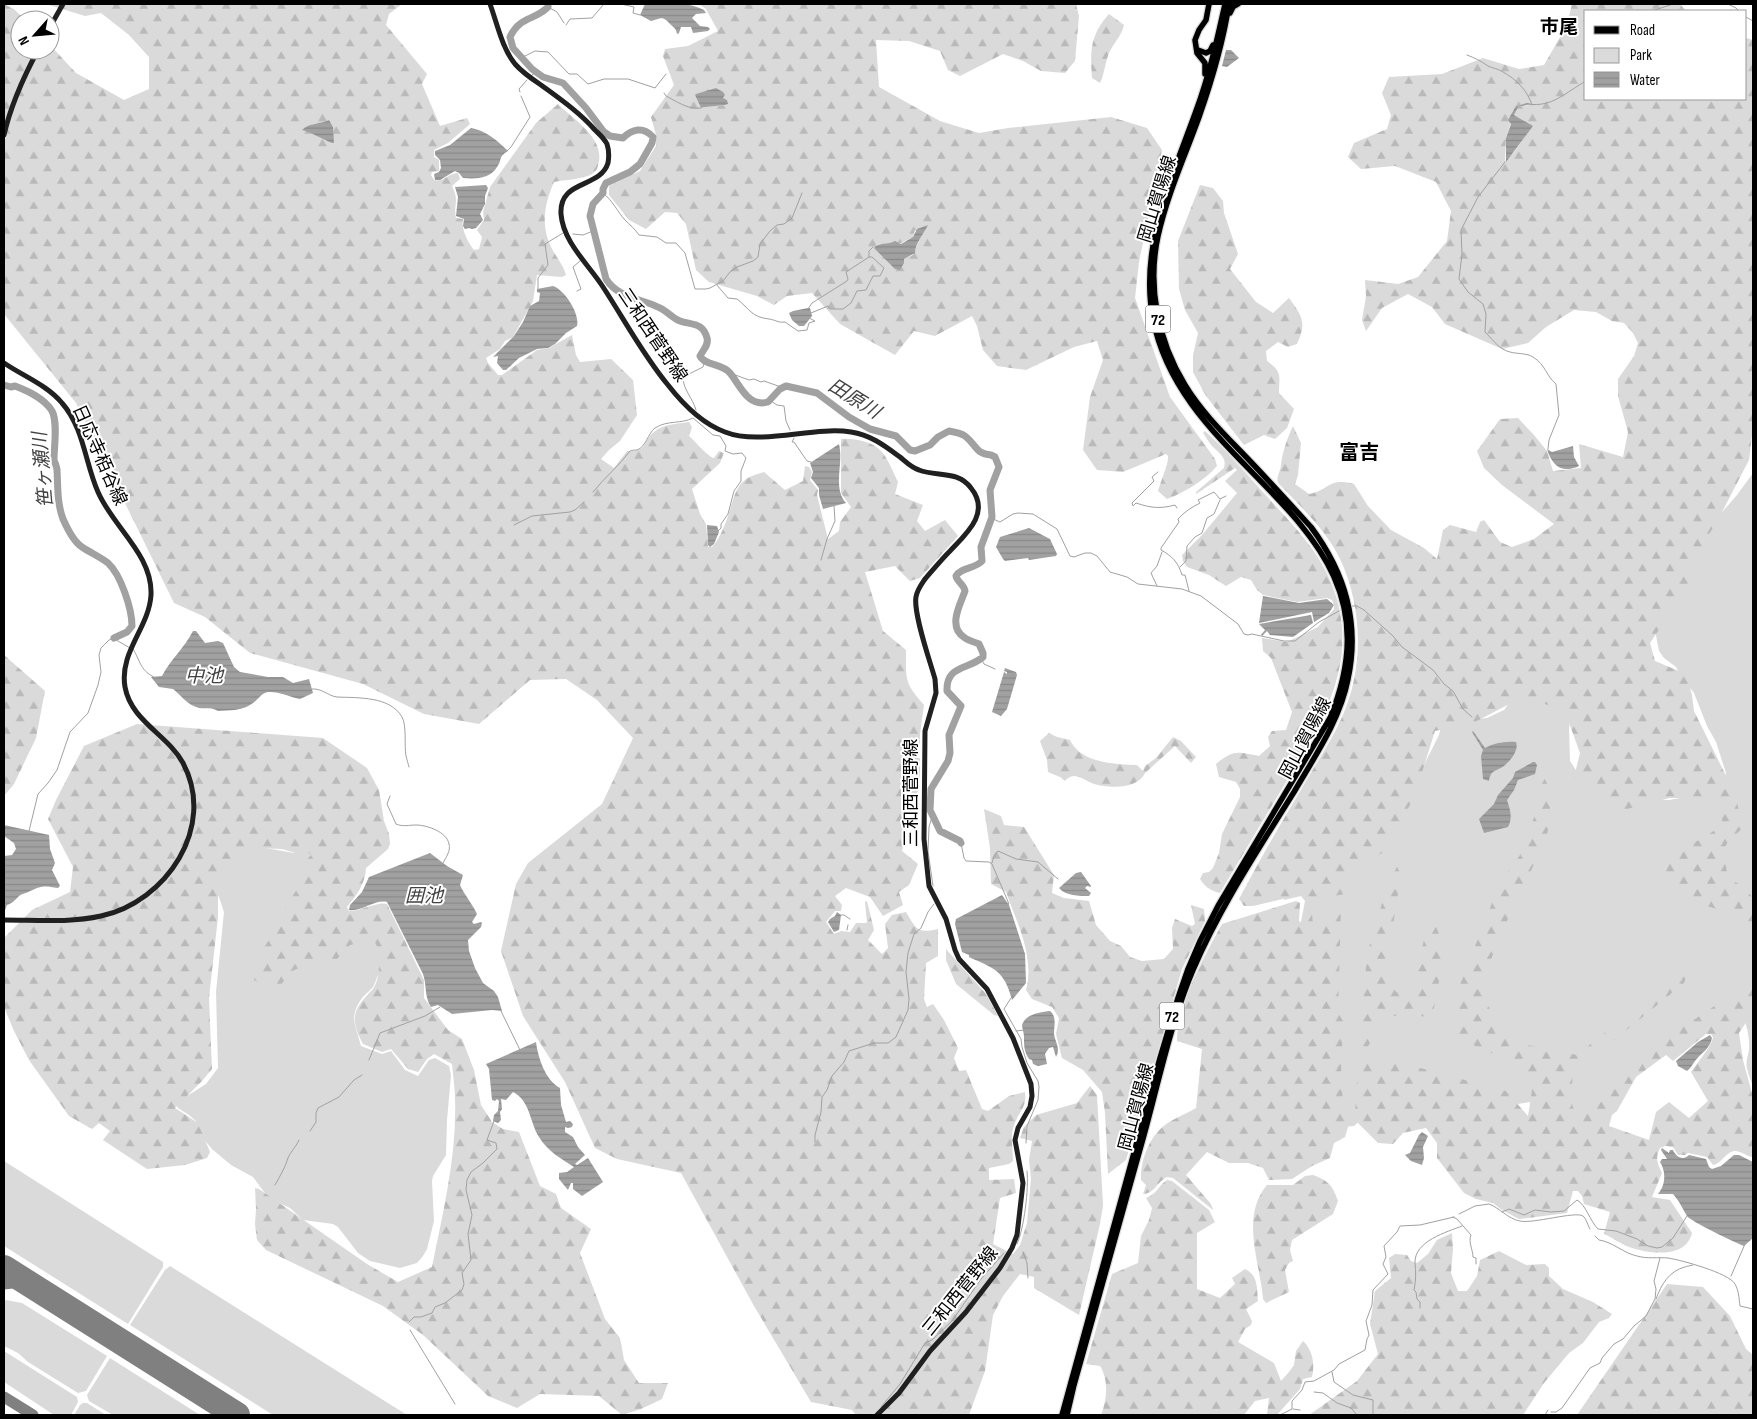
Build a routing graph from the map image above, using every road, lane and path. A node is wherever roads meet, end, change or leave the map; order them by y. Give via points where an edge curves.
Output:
1 (490, 4) edge
2 (1209, 4) edge
3 (1224, 4) edge
4 (1229, 4) edge
5 (1238, 4) edge
6 (1221, 46) junction
7 (1196, 49) junction
8 (33, 60) edge
9 (1196, 111) junction
10 (4, 135) edge
11 (4, 363) edge
12 (1340, 582) junction
13 (1350, 646) junction
14 (4, 920) edge
15 (877, 1415) edge
16 (1062, 1415) edge
17 (1067, 1415) edge

1 - 15 main road, 三和西菅野線 via 516,66 588,122 608,147 603,173 571,190 564,198 562,221 583,260 660,374 686,404 715,428 734,435 838,430 865,435 881,442 911,466 964,480 977,498 978,514 973,526 925,579 916,598 917,616 936,690 925,731 924,839 929,886 946,919 955,950 959,959 987,989 1013,1038 1030,1084 1030,1107 1015,1140 1023,1183 1022,1198 1016,1236 1004,1262 899,1393
2 - 7 main road via 1206,20 1196,34
3 - 7 main road, 岡山賀陽線 / 72 via 1210,51 1203,53
3 - 9 main road, 岡山賀陽線 / 72 via 1211,64
4 - 6 main road, 岡山賀陽線 / 72
5 - 6 main road, 岡山賀陽線 / 72 via 1230,13
6 - 12 main road, 岡山賀陽線 / 72 via 1158,236 1154,276 1158,320 1173,363 1191,394 1311,527 1326,549
7 - 9 main road, 岡山賀陽線 / 72 via 1206,69
8 - 10 main road via 12,103
9 - 12 main road, 岡山賀陽線 / 72 via 1162,205 1150,258 1150,298 1160,344 1168,367 1198,413 1303,526
11 - 14 main road, 日応寺栢谷線 via 50,392 70,414 81,436 98,494 148,572 151,596 125,666 126,690 133,708 174,750 188,774 194,806 187,842 176,863 147,895 111,913 86,919
12 - 13 main road, 岡山賀陽線 / 72
13 - 16 main road, 岡山賀陽線 / 72 via 1344,678 1330,718 1218,906 1185,977
13 - 17 main road, 岡山賀陽線 / 72 via 1348,679 1336,718 1229,898 1205,943 1188,985

